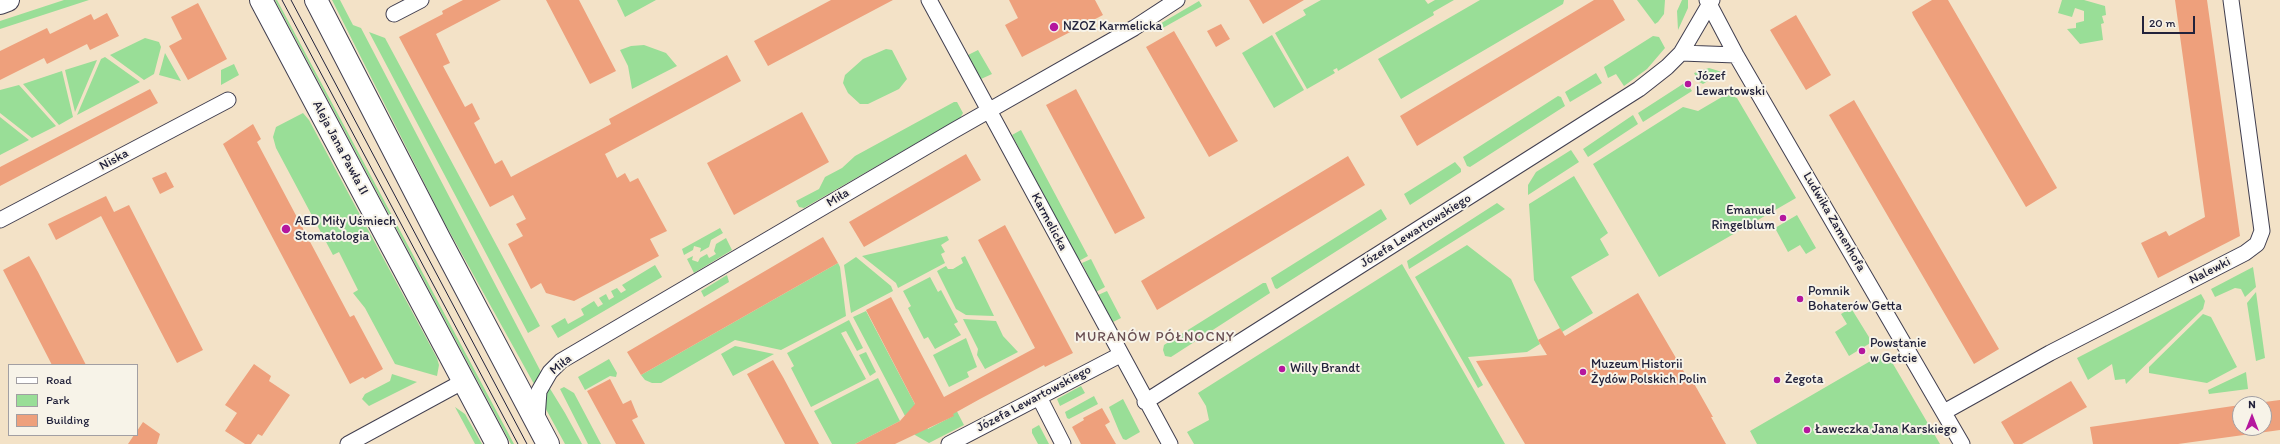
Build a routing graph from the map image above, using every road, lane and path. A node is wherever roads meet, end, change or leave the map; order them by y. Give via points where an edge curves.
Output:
1 (261, 0) edge
2 (316, 0) edge
3 (421, 0) edge
4 (929, 0) edge
5 (1176, 0) edge
6 (2231, 0) edge
7 (1709, 2) edge
8 (394, 14) dead end
9 (1681, 53) junction
10 (1736, 55) junction
11 (228, 100) dead end
12 (989, 111) junction
13 (0, 220) edge
14 (1120, 355) junction
15 (464, 381) junction
16 (1039, 397) junction
17 (1145, 402) junction
18 (1944, 412) junction
19 (538, 424) junction
20 (348, 444) edge
21 (497, 444) edge
22 (548, 444) edge
23 (949, 444) edge
24 (1063, 444) edge
25 (1170, 444) edge
26 (1962, 444) edge

1 - 15 main road, Aleja Jana Pawła II
2 - 19 main road
3 - 8 street
4 - 12 street, Karmelicka
5 - 12 street, Miła via 1134,28
6 - 18 street, Nalewki via 2262,231 2258,244 2050,353
7 - 9 street, Józefa Lewartowskiego
7 - 10 street, Ludwika Zamenhofa
9 - 10 street
9 - 17 street, Józefa Lewartowskiego via 1639,89
10 - 18 street, Ludwika Zamenhofa
11 - 13 street, Niska
12 - 14 street, Karmelicka
12 - 19 street, Miła via 561,362 550,372 539,391 536,407
14 - 16 street, Józefa Lewartowskiego
14 - 17 street, Karmelicka
15 - 20 street
15 - 21 main road, Aleja Jana Pawła II
16 - 23 street, Józefa Lewartowskiego
16 - 24 street
17 - 25 street, Karmelicka
18 - 26 street, Ludwika Zamenhofa
19 - 22 main road

